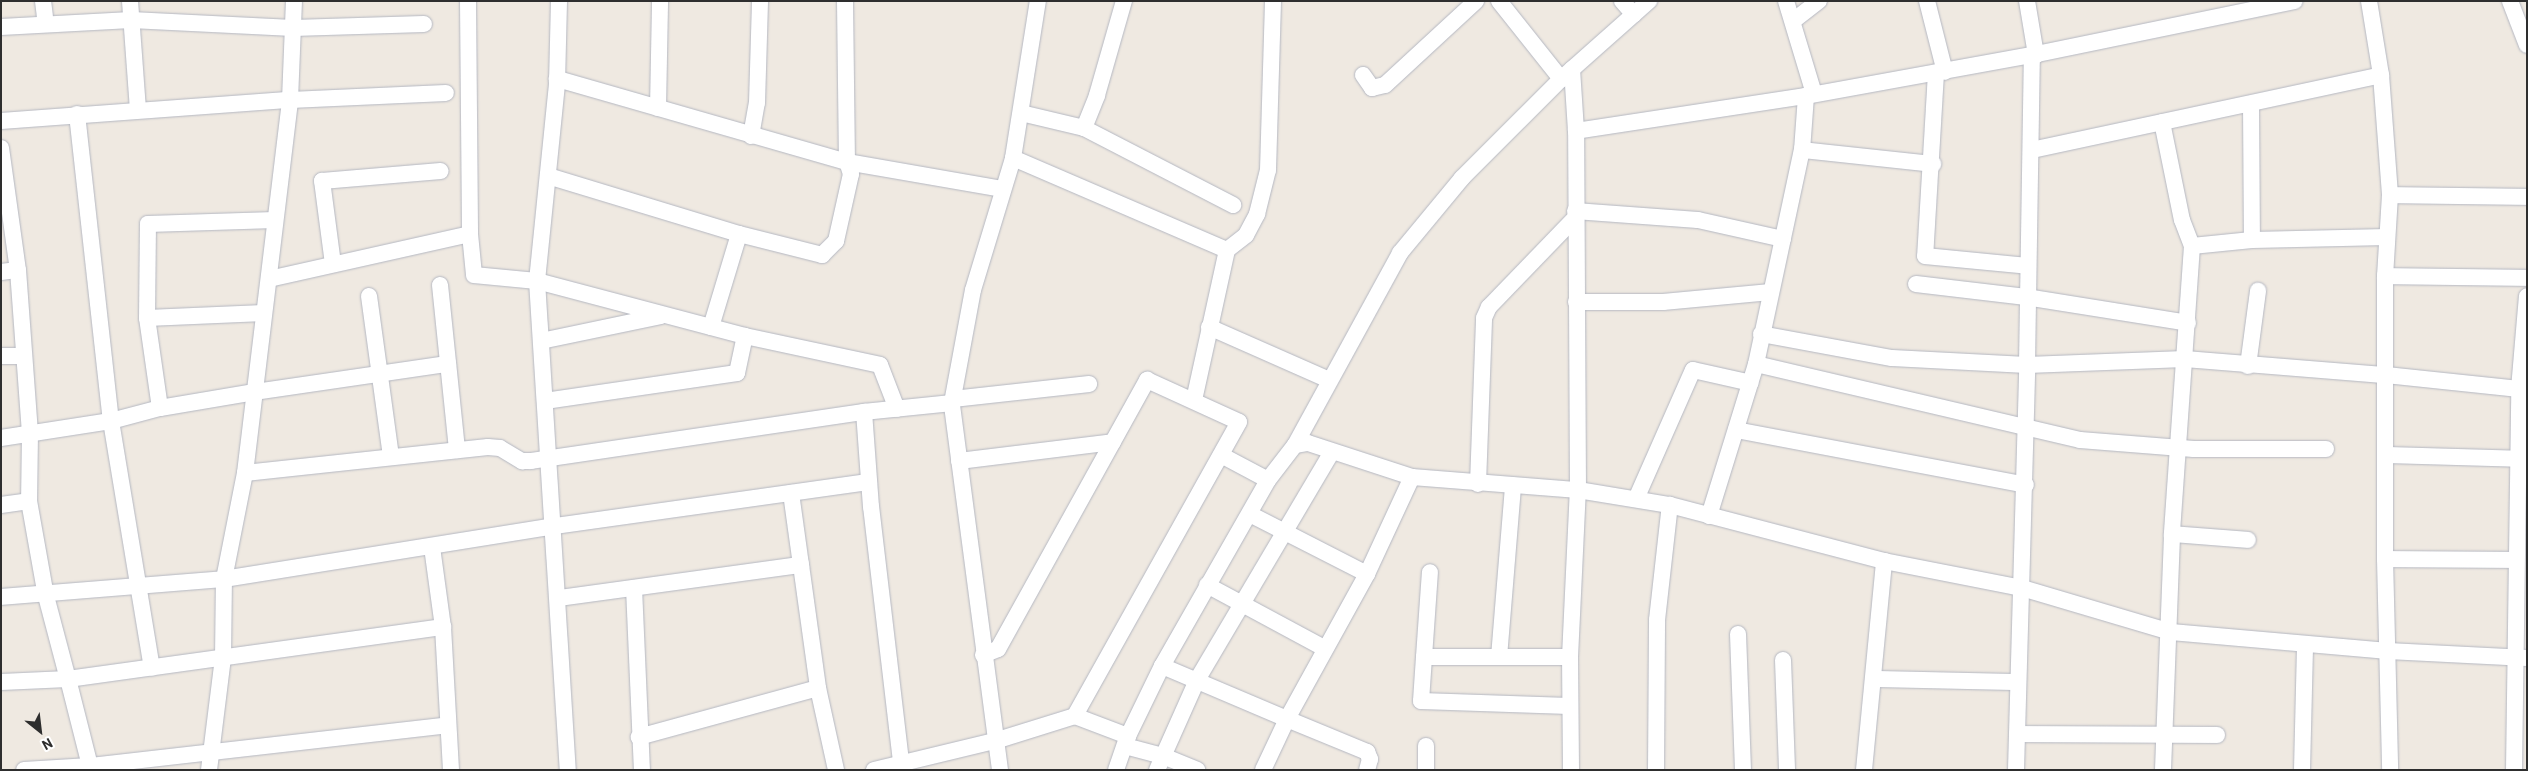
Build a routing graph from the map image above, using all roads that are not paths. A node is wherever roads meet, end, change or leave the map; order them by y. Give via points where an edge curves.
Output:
1 (43, 1) edge
2 (130, 1) edge
3 (294, 1) edge
4 (468, 1) edge
5 (559, 1) edge
6 (660, 1) edge
7 (760, 1) edge
8 (845, 1) edge
9 (1038, 1) edge
10 (1124, 1) edge
11 (1273, 1) edge
12 (1476, 1) edge
13 (1499, 1) edge
14 (1622, 1) edge
15 (1649, 1) edge
16 (1786, 1) edge
17 (1819, 1) edge
18 (1927, 1) edge
19 (2027, 1) edge
20 (2294, 1) edge
21 (2370, 1) edge
22 (2510, 1) edge
23 (1634, 15) junction
24 (132, 20) junction
25 (1793, 21) junction
26 (46, 24) junction
27 (424, 24) dead end
28 (1, 27) edge
29 (293, 28) junction
30 (2527, 45) edge
31 (2034, 55) junction
32 (1940, 72) junction
33 (1567, 74) junction
34 (1363, 75) dead end
35 (2381, 75) junction
36 (557, 79) junction
37 (446, 93) dead end
38 (1810, 95) junction
39 (290, 100) junction
40 (2250, 104) junction
41 (658, 108) junction
42 (138, 110) junction
43 (1020, 113) junction
44 (77, 114) junction
45 (1, 121) edge
46 (2162, 122) junction
47 (1084, 128) junction
48 (1576, 131) junction
49 (751, 136) junction
50 (1, 148) edge
51 (1802, 150) junction
52 (2032, 150) junction
53 (1013, 158) junction
54 (847, 162) junction
55 (1933, 164) junction
56 (441, 171) dead end
57 (548, 176) junction
58 (1002, 189) junction
59 (2390, 195) junction
60 (2527, 197) edge
61 (1233, 205) dead end
62 (1575, 215) junction
63 (275, 220) junction
64 (470, 234) junction
65 (739, 234) junction
66 (2387, 237) junction
67 (1783, 239) junction
68 (2252, 240) junction
69 (2192, 246) junction
70 (1227, 250) junction
71 (333, 264) junction
72 (2028, 266) junction
73 (9, 271) edge
74 (2385, 276) junction
75 (2527, 278) edge
76 (269, 279) junction
77 (537, 281) junction
78 (1916, 284) dead end
79 (440, 285) dead end
80 (2258, 291) dead end
81 (1771, 292) junction
82 (369, 296) dead end
83 (2527, 296) edge
84 (2026, 297) junction
85 (1576, 302) junction
86 (264, 313) junction
87 (666, 315) junction
88 (147, 318) junction
89 (2188, 323) junction
90 (711, 327) junction
91 (1209, 327) junction
92 (1761, 334) junction
93 (745, 336) junction
94 (541, 341) junction
95 (1, 356) edge
96 (23, 356) junction
97 (2184, 359) junction
98 (448, 364) junction
99 (1756, 364) junction
100 (2027, 366) junction
101 (2248, 366) junction
102 (380, 372) junction
103 (2386, 375) junction
104 (1329, 380) junction
105 (1751, 383) junction
106 (1089, 384) dead end
107 (2522, 386) edge
108 (255, 392) junction
109 (1194, 400) junction
110 (952, 401) junction
111 (545, 402) junction
112 (160, 408) junction
113 (897, 409) junction
114 (864, 412) junction
115 (111, 421) junction
116 (2028, 428) junction
117 (1736, 430) junction
118 (30, 433) junction
119 (1, 438) edge
120 (1112, 442) junction
121 (1295, 444) junction
122 (2178, 447) junction
123 (2326, 449) dead end
124 (458, 450) junction
125 (1332, 452) junction
126 (1221, 455) junction
127 (2387, 455) junction
128 (391, 457) junction
129 (550, 458) junction
130 (2522, 459) edge
131 (959, 461) junction
132 (245, 473) junction
133 (1412, 477) junction
134 (1268, 480) junction
135 (869, 482) junction
136 (1478, 484) junction
137 (2026, 485) junction
138 (1513, 486) junction
139 (1578, 490) junction
140 (791, 493) junction
141 (1636, 499) junction
142 (29, 501) junction
143 (1, 505) edge
144 (1670, 505) junction
145 (2522, 508) edge
146 (1250, 514) junction
147 (1709, 516) junction
148 (555, 526) junction
149 (1283, 531) junction
150 (2172, 534) junction
151 (2248, 540) dead end
152 (432, 547) junction
153 (2385, 559) junction
154 (2515, 560) junction
155 (1884, 561) junction
156 (801, 565) junction
157 (1430, 572) dead end
158 (1367, 574) junction
159 (224, 579) junction
160 (139, 584) junction
161 (1207, 585) junction
162 (634, 588) junction
163 (2022, 588) junction
164 (46, 596) junction
165 (1, 598) edge
166 (559, 598) junction
167 (1240, 602) junction
168 (443, 627) junction
169 (2171, 632) junction
170 (1738, 634) dead end
171 (2305, 645) junction
172 (1324, 648) junction
173 (2388, 652) junction
174 (984, 655) junction
175 (1499, 656) junction
176 (1424, 657) junction
177 (1570, 657) junction
178 (223, 658) junction
179 (2522, 658) edge
180 (1783, 660) dead end
181 (1162, 666) junction
182 (152, 668) junction
183 (68, 679) junction
184 (1874, 679) junction
185 (1197, 680) junction
186 (1, 682) edge
187 (2017, 682) junction
188 (818, 688) junction
189 (1570, 706) junction
190 (1075, 716) junction
191 (1286, 719) junction
192 (448, 725) junction
193 (2017, 734) junction
194 (2217, 735) dead end
195 (639, 737) junction
196 (2166, 737) junction
197 (998, 740) junction
198 (1126, 741) junction
199 (1426, 746) dead end
200 (209, 752) junction
201 (1160, 763) edge
202 (902, 765) edge
203 (2519, 767) edge
204 (91, 768) edge
205 (24, 770) edge
206 (209, 770) edge
207 (451, 770) edge
208 (568, 770) edge
209 (642, 770) edge
210 (836, 770) edge
211 (874, 770) edge
212 (1000, 770) edge
213 (1116, 770) edge
214 (1197, 770) edge
215 (1263, 770) edge
216 (1367, 770) edge
217 (1426, 770) edge
218 (1571, 770) edge
219 (1656, 770) edge
220 (1743, 770) edge
221 (1787, 770) edge
222 (1864, 770) edge
223 (2016, 770) edge
224 (2163, 770) edge
225 (2302, 770) edge
226 (2390, 770) edge

1 - 26 street
2 - 24 street
3 - 29 street
4 - 64 street
5 - 36 street
6 - 41 street
7 - 49 street via 757,103
8 - 54 street
9 - 43 street
10 - 47 street
11 - 70 street via 1268,170 1257,214 1246,235
12 - 34 street via 1385,85 1372,88
13 - 33 street
14 - 23 street
15 - 23 street
16 - 25 street
17 - 25 street
18 - 32 street
19 - 31 street
20 - 31 street
21 - 35 street
22 - 30 street
23 - 33 street
24 - 26 street
24 - 29 street
24 - 42 street
25 - 38 street
26 - 28 street
27 - 29 street
29 - 39 street
31 - 32 street
31 - 52 street
32 - 38 street
32 - 55 street
33 - 48 street
33 - 104 street via 1462,178 1400,253
35 - 40 street
35 - 59 street
36 - 41 street
36 - 57 street
37 - 39 street
38 - 48 street
38 - 51 street
39 - 42 street
39 - 63 street
40 - 46 street
40 - 68 street
41 - 49 street
42 - 44 street
43 - 47 street
43 - 53 street
44 - 45 street
44 - 115 street
46 - 52 street
46 - 69 street via 2182,220
47 - 61 street
48 - 62 street
49 - 54 street
50 - 73 street
51 - 55 street
51 - 67 street
52 - 72 street
53 - 58 street
53 - 70 street
54 - 58 street
54 - 65 street via 851,174 836,241 822,255
55 - 72 street via 1926,256
56 - 71 street via 322,181
57 - 65 street
57 - 77 street
58 - 110 street via 973,290
59 - 60 street
59 - 66 street
62 - 67 street via 1698,220
62 - 85 street
62 - 136 street via 1488,308 1484,318
63 - 76 street
63 - 88 street via 148,224
64 - 71 street
64 - 77 street via 474,275
65 - 90 street
66 - 68 street
66 - 74 street
67 - 81 street
68 - 69 street
69 - 89 street
70 - 91 street
71 - 76 street
72 - 84 street
73 - 96 street
74 - 75 street
74 - 103 street
76 - 86 street
77 - 87 street
77 - 94 street
78 - 84 street
79 - 98 street
80 - 101 street
81 - 85 street via 1662,302
81 - 92 street
82 - 102 street
83 - 107 street
84 - 89 street
84 - 100 street
85 - 139 street
86 - 88 street
86 - 108 street
87 - 90 street
87 - 94 street
88 - 112 street
89 - 97 street
90 - 93 street
91 - 104 street
91 - 109 street
92 - 99 street
92 - 100 street via 1892,358
93 - 111 street via 737,373
93 - 113 street via 880,365
94 - 111 street
95 - 96 street
96 - 118 street
97 - 100 street
97 - 101 street
97 - 122 street
98 - 102 street
98 - 124 street
99 - 105 street
99 - 116 street
100 - 116 street
101 - 103 street
102 - 108 street
102 - 128 street
103 - 107 street
103 - 127 street
104 - 121 street
105 - 117 street
105 - 141 street via 1693,370
106 - 110 street
107 - 130 street
108 - 112 street
108 - 132 street
109 - 120 street via 1147,380
109 - 126 street via 1239,422
110 - 113 street
110 - 131 street
111 - 129 street
112 - 115 street
113 - 114 street
114 - 129 street
114 - 135 street
115 - 118 street
115 - 160 street
116 - 122 street via 2080,440
116 - 137 street
117 - 137 street
117 - 147 street
118 - 119 street
118 - 142 street
120 - 131 street
120 - 174 street via 998,649
121 - 125 street via 1308,443
121 - 134 street
122 - 123 street
122 - 150 street
124 - 128 street
124 - 129 street via 500,448 522,461
125 - 133 street
125 - 149 street
126 - 134 street
126 - 190 street
127 - 130 street
127 - 153 street
128 - 132 street
129 - 148 street
130 - 145 street
131 - 174 street
132 - 159 street
133 - 136 street
133 - 158 street
134 - 146 street
135 - 140 street
135 - 202 street
136 - 138 street
137 - 163 street
138 - 139 street
138 - 175 street
139 - 141 street
139 - 177 street
140 - 148 street
140 - 156 street
141 - 144 street
142 - 143 street
142 - 164 street
144 - 147 street
144 - 219 street via 1657,620
145 - 154 street
146 - 149 street
146 - 161 street
147 - 155 street
148 - 152 street
148 - 166 street
149 - 158 street
149 - 167 street
150 - 151 street
150 - 169 street
152 - 159 street
152 - 168 street
153 - 154 street
153 - 173 street
154 - 179 street
155 - 163 street
155 - 184 street
156 - 162 street
156 - 188 street
157 - 176 street
158 - 172 street
159 - 160 street
159 - 178 street
160 - 164 street
160 - 182 street
161 - 167 street
161 - 181 street
162 - 166 street
162 - 195 street
163 - 169 street
163 - 187 street
164 - 165 street
164 - 183 street
166 - 208 street
167 - 172 street
167 - 185 street
168 - 178 street
168 - 192 street
169 - 171 street
169 - 196 street
170 - 220 street
171 - 173 street
171 - 225 street
172 - 191 street
173 - 179 street
173 - 226 street
174 - 197 street
175 - 176 street
175 - 177 street
176 - 189 street via 1421,700
177 - 189 street
178 - 182 street
178 - 200 street
179 - 203 street
180 - 221 street
181 - 185 street
181 - 198 street
182 - 183 street
183 - 186 street
183 - 204 street
184 - 187 street
184 - 222 street
185 - 191 street
185 - 201 street
187 - 193 street
188 - 195 street
188 - 210 street
189 - 218 street
190 - 197 street
190 - 198 street
191 - 215 street
191 - 216 street via 1367,752 1370,759
192 - 200 street
192 - 207 street
193 - 196 street
193 - 223 street
194 - 196 street
195 - 209 street
196 - 224 street
197 - 202 street
197 - 212 street
198 - 201 street
198 - 213 street
199 - 217 street
200 - 204 street
200 - 206 street
201 - 214 street
202 - 211 street
204 - 205 street

